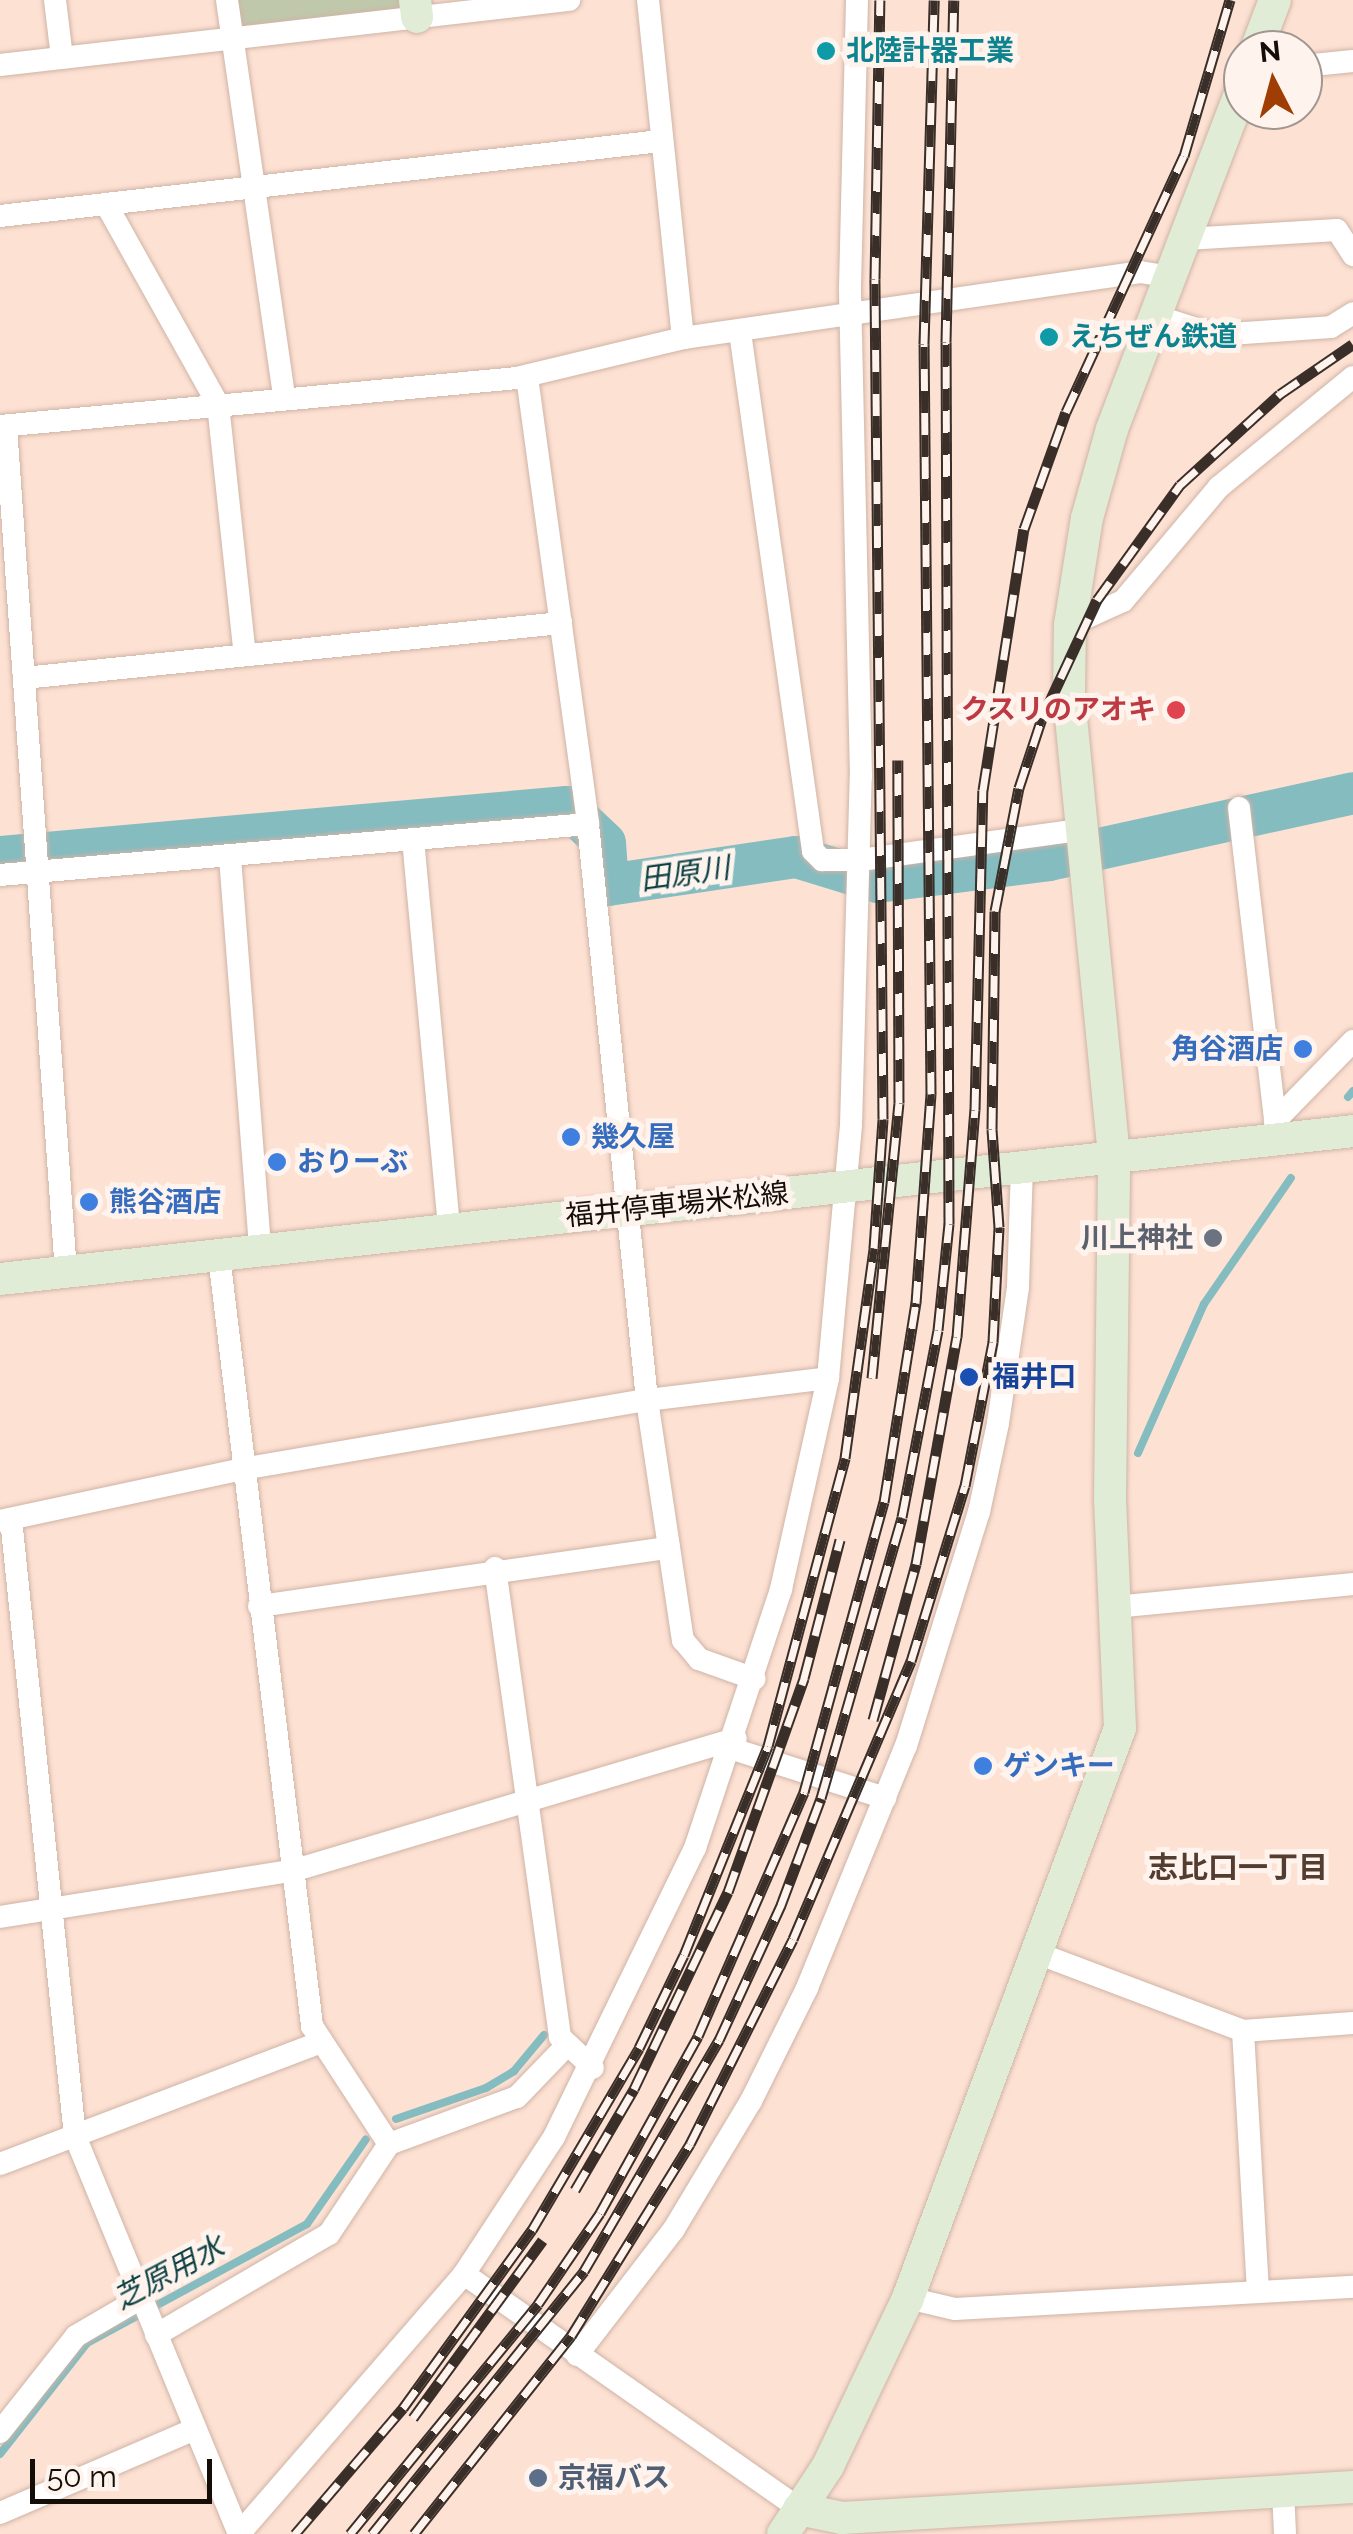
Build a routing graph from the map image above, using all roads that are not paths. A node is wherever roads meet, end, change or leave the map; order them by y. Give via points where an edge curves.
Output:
1 (56, 0) edge
2 (227, 0) edge
3 (570, 0) edge
4 (648, 0) edge
5 (857, 0) edge
6 (1274, 0) edge
7 (416, 8) edge
8 (1263, 30) edge
9 (232, 40) junction
10 (62, 58) junction
11 (1353, 61) edge
12 (0, 64) edge
13 (1323, 64) edge
14 (1227, 130) edge
15 (660, 141) junction
16 (258, 190) junction
17 (106, 204) junction
18 (0, 216) edge
19 (1186, 239) junction
20 (1353, 255) edge
21 (1172, 277) junction
22 (1353, 312) edge
23 (851, 316) junction
24 (1156, 316) junction
25 (740, 332) junction
26 (683, 338) junction
27 (527, 377) junction
28 (1353, 377) edge
29 (284, 397) junction
30 (218, 404) junction
31 (3, 427) edge
32 (561, 623) junction
33 (1070, 626) junction
34 (245, 655) junction
35 (24, 678) junction
36 (1239, 808) dead end
37 (588, 824) junction
38 (1080, 830) junction
39 (413, 839) junction
40 (230, 857) junction
41 (860, 860) junction
42 (0, 875) edge
43 (35, 875) junction
44 (1353, 1041) edge
45 (1276, 1130) junction
46 (1353, 1131) edge
47 (1114, 1156) junction
48 (1022, 1166) junction
49 (846, 1186) junction
50 (624, 1211) junction
51 (449, 1229) junction
52 (260, 1251) junction
53 (219, 1256) junction
54 (66, 1272) junction
55 (0, 1279) edge
56 (828, 1378) junction
57 (647, 1400) junction
58 (242, 1470) junction
59 (6, 1520) edge
60 (668, 1548) junction
61 (495, 1568) junction
62 (1353, 1584) edge
63 (259, 1606) junction
64 (1116, 1607) junction
65 (754, 1678) junction
66 (734, 1744) junction
67 (885, 1798) junction
68 (528, 1800) junction
69 (292, 1871) junction
70 (52, 1908) junction
71 (0, 1917) edge
72 (1037, 1953) junction
73 (1353, 2024) edge
74 (1242, 2031) junction
75 (322, 2042) junction
76 (568, 2046) junction
77 (592, 2068) junction
78 (74, 2136) junction
79 (389, 2144) junction
80 (0, 2164) edge
81 (464, 2274) junction
82 (1353, 2288) edge
83 (1258, 2292) junction
84 (141, 2298) junction
85 (908, 2298) junction
86 (156, 2335) junction
87 (578, 2355) junction
88 (194, 2430) junction
89 (0, 2432) edge
90 (1353, 2488) edge
91 (1283, 2491) junction
92 (0, 2513) edge
93 (791, 2522) edge
94 (1285, 2534) edge

1 - 10 street
2 - 9 street
3 - 7 street
4 - 15 street
5 - 23 street
6 - 8 street
7 - 9 street
9 - 10 street
9 - 16 street
10 - 12 street
11 - 13 street
14 - 19 street
15 - 16 street
15 - 26 street
16 - 17 street
16 - 29 street
17 - 18 street
17 - 30 street
19 - 20 street via 1337,230
19 - 21 street
21 - 23 street via 1140,272
21 - 24 street
22 - 24 street via 1331,327 1215,335
23 - 25 street
23 - 41 street
24 - 33 street via 1094,488
25 - 26 street
25 - 41 street via 808,842 822,860
26 - 27 street
27 - 29 street
27 - 32 street
28 - 33 street via 1218,488 1123,601
29 - 30 street
30 - 31 street
30 - 34 street
31 - 35 street
32 - 34 street
32 - 37 street
33 - 38 street
34 - 35 street
35 - 43 street
36 - 45 street
37 - 39 street
37 - 50 street
38 - 41 street
38 - 47 street
39 - 40 street
39 - 51 street
40 - 43 street
40 - 52 street
41 - 49 street
42 - 43 street
43 - 54 street
44 - 45 street
45 - 46 street, 福井停車場米松線
45 - 47 street, 福井停車場米松線
47 - 48 street, 福井停車場米松線
47 - 64 street via 1110,1498
48 - 49 street, 福井停車場米松線
48 - 67 street via 1012,1344 982,1503 937,1657
49 - 50 street, 福井停車場米松線
49 - 56 street
50 - 51 street, 福井停車場米松線
50 - 57 street
51 - 52 street, 福井停車場米松線
52 - 53 street, 福井停車場米松線
53 - 54 street, 福井停車場米松線
53 - 58 street
54 - 55 street, 福井停車場米松線
56 - 57 street
56 - 65 street
57 - 58 street
57 - 60 street
58 - 59 street
58 - 63 street
59 - 70 street
60 - 61 street
60 - 65 street via 682,1640 700,1659
61 - 63 street
61 - 68 street
62 - 64 street
63 - 69 street
64 - 72 street via 1120,1728
65 - 66 street
66 - 67 street
66 - 68 street
66 - 77 street via 695,1848
67 - 87 street via 806,1988 733,2134 674,2229
68 - 69 street
68 - 76 street via 560,2036
69 - 70 street
69 - 75 street via 309,2019
70 - 71 street
70 - 78 street
72 - 74 street
72 - 85 street
73 - 74 street
74 - 83 street
75 - 78 street
75 - 79 street
76 - 77 street
76 - 79 street via 517,2097
77 - 81 street
78 - 80 street
78 - 84 street
79 - 86 street via 329,2234
81 - 87 street
81 - 88 street via 239,2534
82 - 83 street
83 - 85 street via 954,2309
84 - 86 street
84 - 89 street via 76,2336
85 - 93 street via 828,2466
86 - 88 street
87 - 93 street
88 - 92 street
90 - 91 street
91 - 93 street
91 - 94 street

